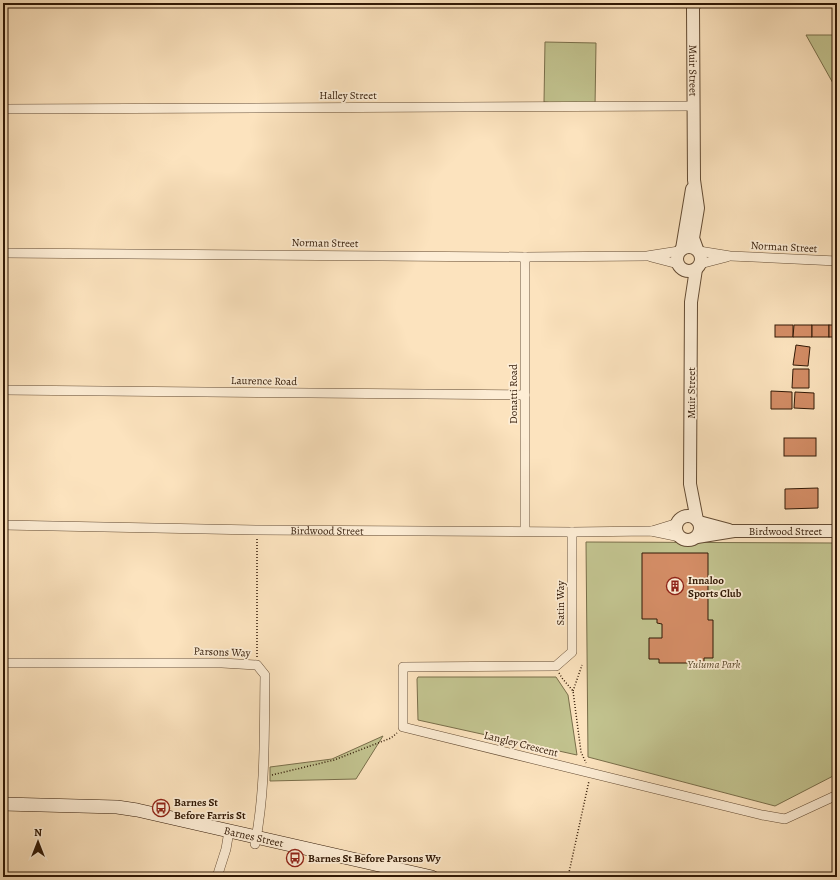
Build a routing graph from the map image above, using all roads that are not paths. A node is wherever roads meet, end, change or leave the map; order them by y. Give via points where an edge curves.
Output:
1 (693, 5) edge
2 (694, 106) junction
3 (3, 108) edge
4 (694, 180) junction
5 (681, 250) junction
6 (698, 250) junction
7 (3, 253) edge
8 (647, 256) junction
9 (730, 256) junction
10 (525, 257) junction
11 (837, 261) edge
12 (680, 266) junction
13 (698, 267) junction
14 (691, 302) junction
15 (3, 390) edge
16 (525, 395) junction
17 (690, 484) junction
18 (680, 520) junction
19 (698, 521) junction
20 (3, 525) edge
21 (525, 531) junction
22 (651, 531) junction
23 (837, 531) edge
24 (572, 532) junction
25 (734, 532) junction
26 (680, 537) junction
27 (697, 537) junction
28 (3, 662) edge
29 (403, 727) joint
30 (836, 798) edge
31 (3, 804) edge
32 (3, 812) edge
33 (229, 835) junction
34 (256, 840) junction
35 (217, 877) edge
36 (396, 877) edge
37 (432, 877) edge

1 - 2 street, Muir Street
2 - 3 street, Halley Street
2 - 4 street, Muir Street
4 - 5 street, Muir Street
4 - 6 street, Muir Street via 698,208 693,238
5 - 6 street via 690,246
5 - 8 street, Norman Street
5 - 12 street via 677,258
6 - 9 street, Norman Street
6 - 13 street via 702,258
7 - 10 street, Norman Street
8 - 10 street, Norman Street
8 - 12 street, Norman Street
9 - 11 street, Norman Street
9 - 13 street, Norman Street
10 - 16 street, Donatti Road
12 - 13 street via 687,271
12 - 14 street, Muir Street
13 - 14 street, Muir Street
14 - 17 street, Muir Street
15 - 16 street, Laurence Road
16 - 21 street, Donatti Road
17 - 18 street, Muir Street
17 - 19 street, Muir Street
18 - 19 street via 688,517
18 - 22 street, Birdwood Street
18 - 26 street via 677,532
19 - 25 street, Birdwood Street
19 - 27 street via 700,528
20 - 21 street, Birdwood Street via 257,530
21 - 24 street, Birdwood Street
22 - 24 street, Birdwood Street
22 - 26 street, Birdwood Street
23 - 25 street, Birdwood Street
24 - 29 street, Satin Way via 572,652 556,666 403,667
25 - 27 street, Birdwood Street
26 - 27 street via 688,540
28 - 34 street, Parsons Way via 257,665 265,675 261,815
29 - 30 street, Langley Crescent via 785,819
31 - 33 main road, Barnes Street via 116,807 138,810
32 - 33 main road, Barnes Street via 116,814
33 - 34 main road, Barnes Street
33 - 35 street
34 - 36 main road, Barnes Street
34 - 37 main road, Barnes Street

